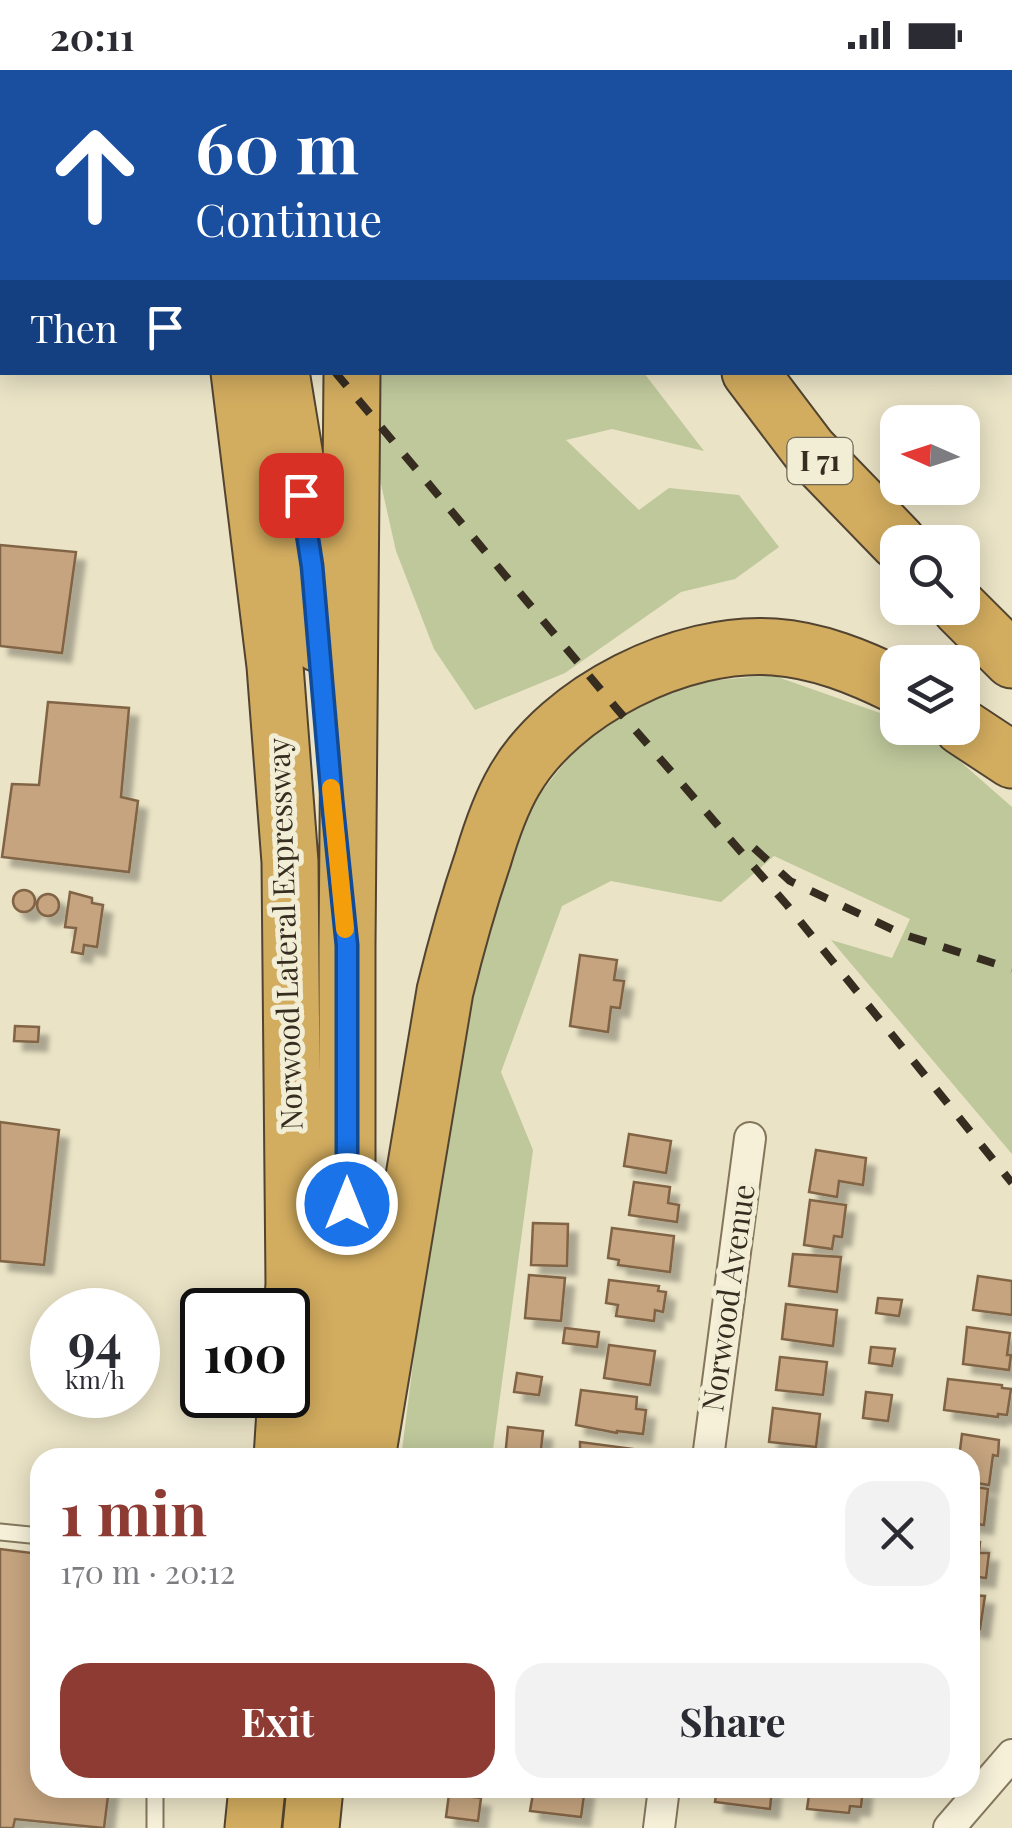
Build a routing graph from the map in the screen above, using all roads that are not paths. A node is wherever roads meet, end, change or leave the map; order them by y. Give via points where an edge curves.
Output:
1 (239, 375) edge
2 (281, 375) edge
3 (352, 375) edge
4 (752, 375) edge
5 (882, 525) edge
6 (977, 625) edge
7 (1012, 660) edge
8 (880, 677) edge
9 (980, 739) edge
10 (1012, 760) edge
11 (347, 945) junction
12 (750, 1138) dead end
13 (294, 1288) edge
14 (285, 1418) edge
15 (283, 1448) edge
16 (337, 1448) edge
17 (369, 1448) edge
18 (709, 1448) edge
19 (0, 1532) edge
20 (30, 1535) edge
21 (1012, 1755) edge
22 (980, 1792) edge
23 (155, 1798) edge
24 (256, 1798) edge
25 (314, 1798) edge
26 (663, 1798) edge
27 (974, 1798) edge
28 (155, 1828) edge
29 (253, 1828) edge
30 (311, 1828) edge
31 (659, 1828) edge
32 (948, 1828) edge

1 - 13 highway, Norwood Lateral Expressway via 275,666 290,862
2 - 11 highway via 312,566
3 - 11 highway
4 - 5 highway, I 71 via 809,450
6 - 7 highway
8 - 17 highway via 811,652 772,646 681,658 644,672 566,721 514,780 460,927 445,991
9 - 10 highway
11 - 16 highway, Norwood Lateral Expressway via 347,1242
12 - 18 street, Norwood Avenue
14 - 15 highway
19 - 20 lane
21 - 22 street
23 - 28 lane
24 - 29 highway
25 - 30 highway
26 - 31 street
27 - 32 street

